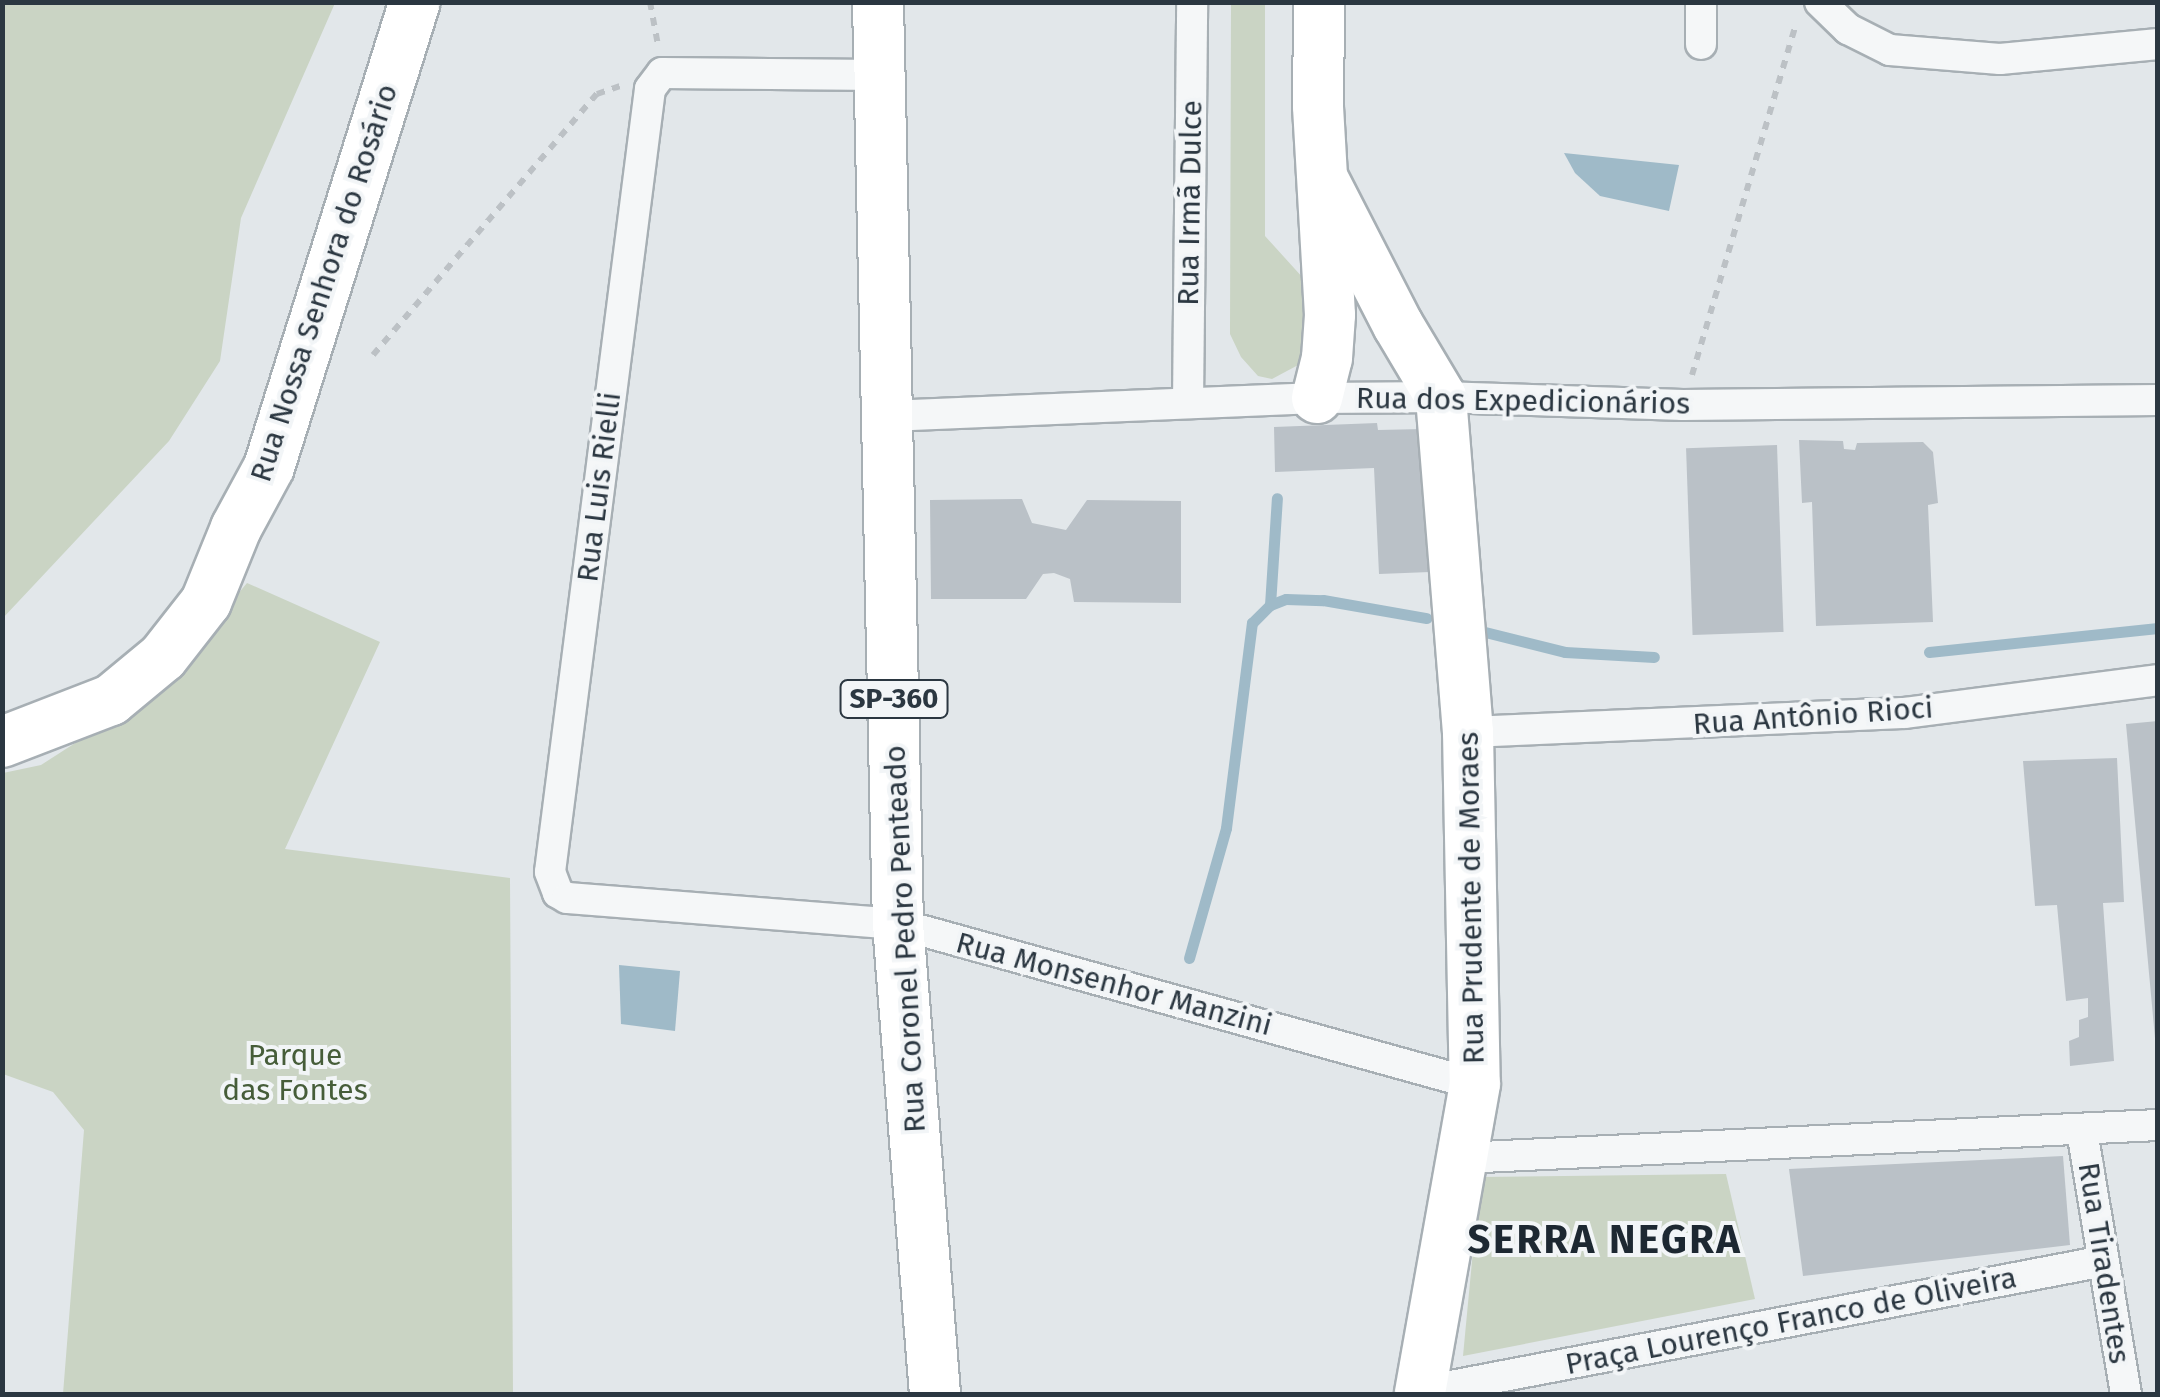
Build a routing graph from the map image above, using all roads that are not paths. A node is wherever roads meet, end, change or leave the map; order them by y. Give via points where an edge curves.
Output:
1 (415, 2) edge
2 (878, 2) edge
3 (1192, 2) edge
4 (1318, 2) edge
5 (1702, 2) edge
6 (1808, 12) edge
7 (1700, 44) dead end
8 (2158, 44) edge
9 (878, 74) junction
10 (1325, 184) junction
11 (1441, 397) junction
12 (1317, 398) junction
13 (2158, 400) edge
14 (1188, 402) junction
15 (888, 416) junction
16 (2158, 680) edge
17 (1468, 732) junction
18 (2, 742) edge
19 (568, 898) joint
20 (898, 924) junction
21 (1476, 1084) junction
22 (2158, 1126) edge
23 (2082, 1131) junction
24 (1462, 1158) junction
25 (2104, 1261) junction
26 (1420, 1393) edge
27 (935, 1394) edge
28 (2126, 1394) edge

1 - 18 main road, Rua Nossa Senhora do Rosário via 269,468 206,602 163,657 111,700
2 - 9 main road, Rua Coronel Pedro Penteado / SP-360
3 - 14 street, Rua Irmã Dulce
4 - 10 main road
5 - 7 street
6 - 8 street via 1890,50 2000,58
9 - 15 main road, Rua Coronel Pedro Penteado / SP-360
9 - 19 street, Rua Luis Rielli via 662,73 648,98 550,872
10 - 11 main road
10 - 12 main road via 1330,315
11 - 12 street, Rua dos Expedicionários
11 - 13 street, Rua dos Expedicionários via 1683,405
11 - 17 main road, Rua Prudente de Moraes
12 - 14 street, Rua dos Expedicionários
14 - 15 street, Rua dos Expedicionários
15 - 20 main road, Rua Coronel Pedro Penteado / SP-360
16 - 17 street, Rua Antônio Rioci via 1906,714
17 - 21 main road, Rua Prudente de Moraes
19 - 20 street, Rua Monsenhor Manzini
20 - 21 street, Rua Monsenhor Manzini
20 - 27 main road, Rua Coronel Pedro Penteado / SP-360
21 - 24 main road, Rua Prudente de Moraes
22 - 23 street
23 - 24 street
23 - 25 street, Rua Tiradentes
24 - 26 main road, Rua Prudente de Moraes
25 - 26 street, Praça Lourenço Franco de Oliveira
25 - 28 street, Rua Tiradentes

